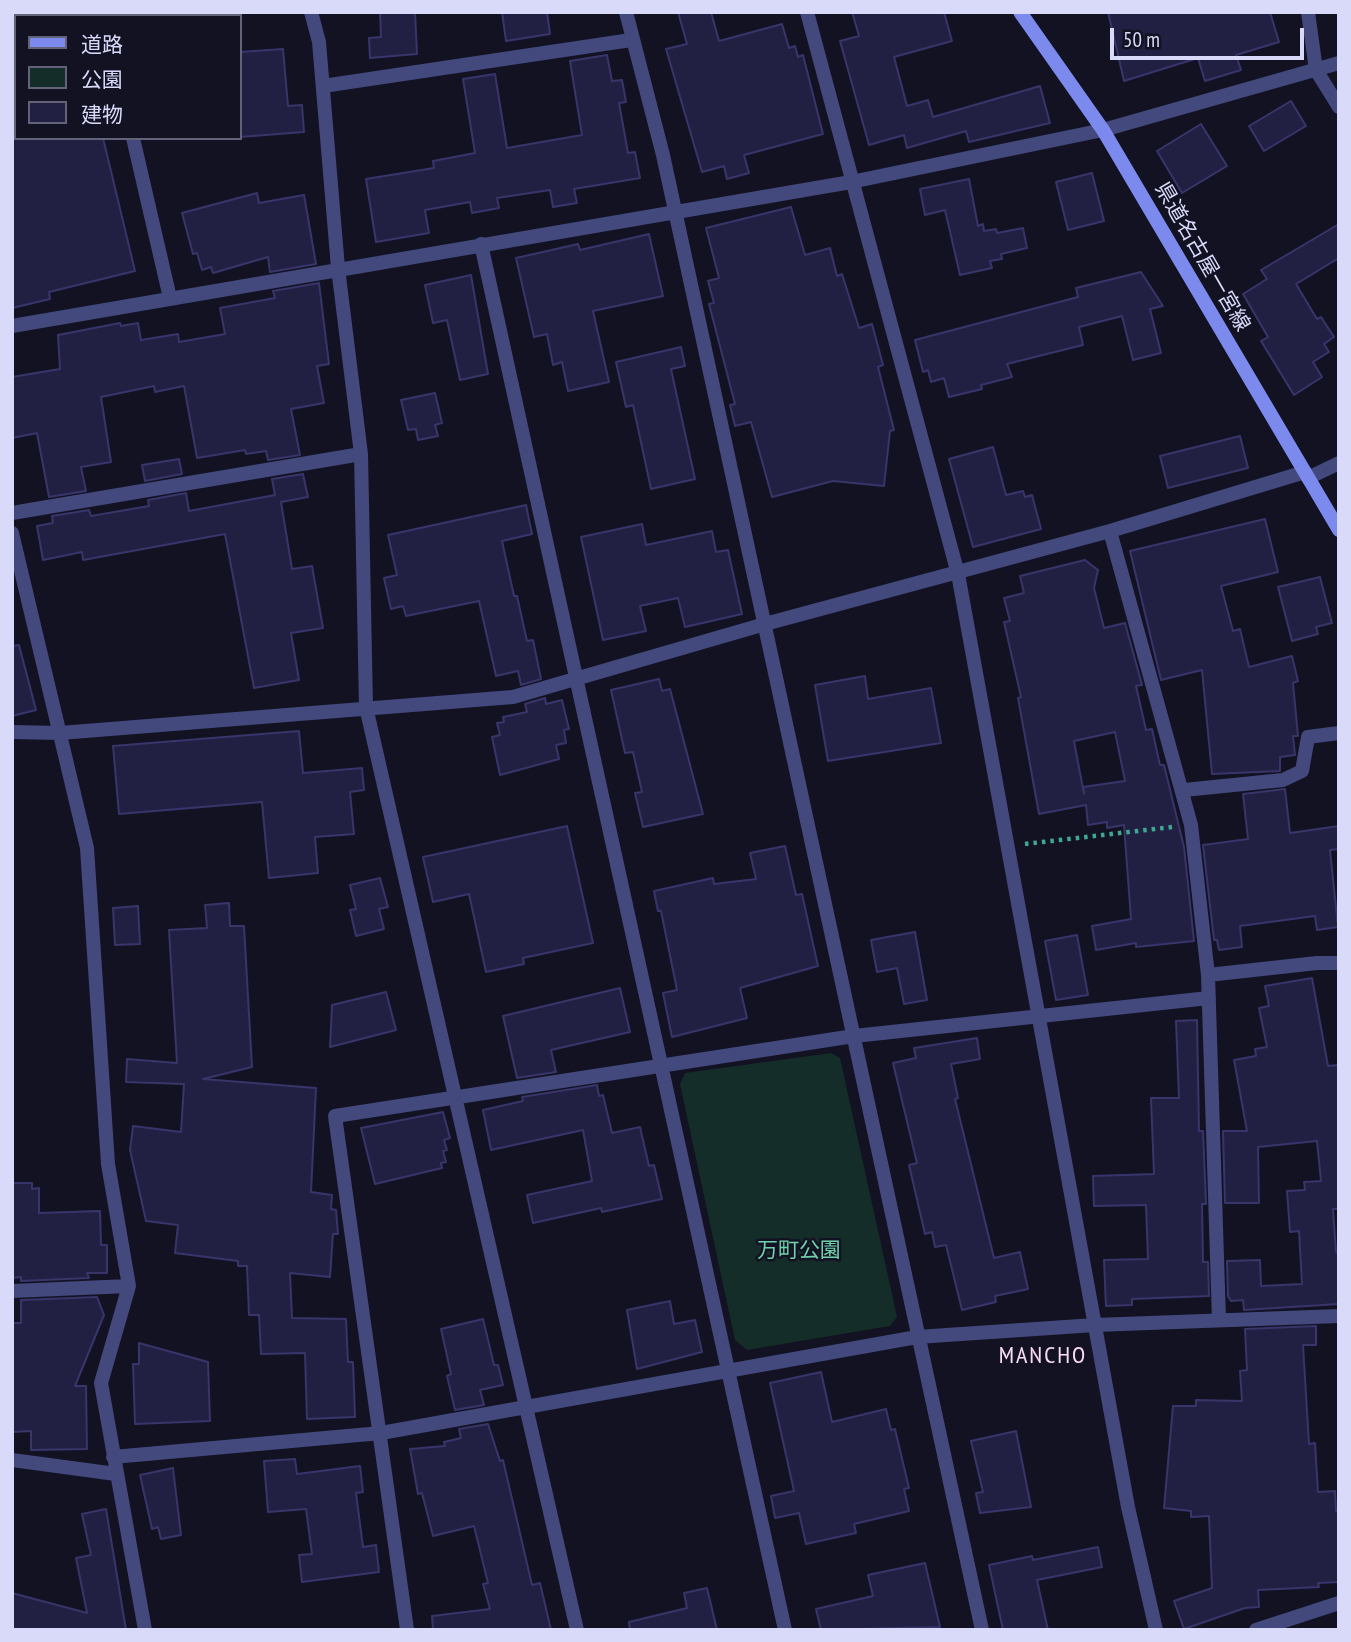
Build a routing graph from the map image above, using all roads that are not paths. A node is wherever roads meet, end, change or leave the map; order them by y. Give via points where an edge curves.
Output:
1 (311, 12) edge
2 (626, 12) edge
3 (807, 12) edge
4 (1020, 12) edge
5 (1308, 12) edge
6 (631, 40) junction
7 (1339, 63) edge
8 (1316, 70) junction
9 (323, 86) junction
10 (1339, 107) edge
11 (1103, 130) junction
12 (134, 140) edge
13 (851, 182) junction
14 (674, 212) junction
15 (481, 244) junction
16 (338, 268) junction
17 (170, 298) junction
18 (12, 326) edge
19 (361, 454) junction
20 (1339, 463) edge
21 (1307, 475) junction
22 (12, 513) edge
23 (1339, 530) edge
24 (1110, 531) junction
25 (12, 533) edge
26 (958, 574) junction
27 (765, 624) junction
28 (578, 680) junction
29 (366, 707) junction
30 (12, 732) edge
31 (60, 733) junction
32 (1339, 733) edge
33 (1184, 790) junction
34 (1339, 963) edge
35 (1208, 975) junction
36 (1209, 998) junction
37 (1040, 1016) junction
38 (853, 1036) junction
39 (662, 1063) junction
40 (457, 1096) junction
41 (129, 1286) junction
42 (12, 1291) edge
43 (1339, 1316) edge
44 (1219, 1320) junction
45 (1095, 1325) junction
46 (918, 1337) junction
47 (727, 1370) junction
48 (527, 1406) junction
49 (381, 1433) junction
50 (113, 1457) junction
51 (12, 1460) edge
52 (116, 1474) junction
53 (1339, 1603) edge
54 (145, 1630) edge
55 (407, 1630) edge
56 (577, 1630) edge
57 (785, 1630) edge
58 (982, 1630) edge
59 (1156, 1630) edge
60 (1256, 1630) edge

1 - 9 street
2 - 6 street
3 - 13 street
4 - 11 main road, 県道名古屋一宮線
5 - 8 street
6 - 9 street
6 - 14 street
7 - 8 street
8 - 10 street
8 - 11 street
9 - 16 street
11 - 13 street
11 - 21 main road, 県道名古屋一宮線
12 - 17 street
13 - 14 street
13 - 26 street
14 - 15 street
14 - 27 street
15 - 16 street
15 - 28 street
16 - 17 street
16 - 19 street
17 - 18 street
19 - 22 street
19 - 29 street
20 - 21 street
21 - 23 main road, 県道名古屋一宮線
21 - 24 street
24 - 26 street
24 - 33 street
25 - 31 street
26 - 27 street
26 - 37 street
27 - 28 street
27 - 38 street
28 - 29 street via 513,697
28 - 39 street
29 - 31 street
29 - 40 street
30 - 31 street
31 - 41 street via 87,848 108,1164
32 - 33 street via 1308,737 1302,771 1283,779
33 - 35 street
34 - 35 street
35 - 36 street
36 - 37 street
36 - 44 street
37 - 38 street
37 - 45 street
38 - 39 street
38 - 46 street
39 - 40 street
39 - 47 street
40 - 48 street
40 - 49 street via 335,1116
41 - 42 street
41 - 50 street via 101,1383
43 - 44 street
44 - 45 street
45 - 46 street
45 - 59 street
46 - 47 street
46 - 58 street
47 - 48 street
47 - 57 street
48 - 49 street
48 - 56 street
49 - 50 street
49 - 55 street
50 - 52 street
51 - 52 street
52 - 54 street
53 - 60 street

